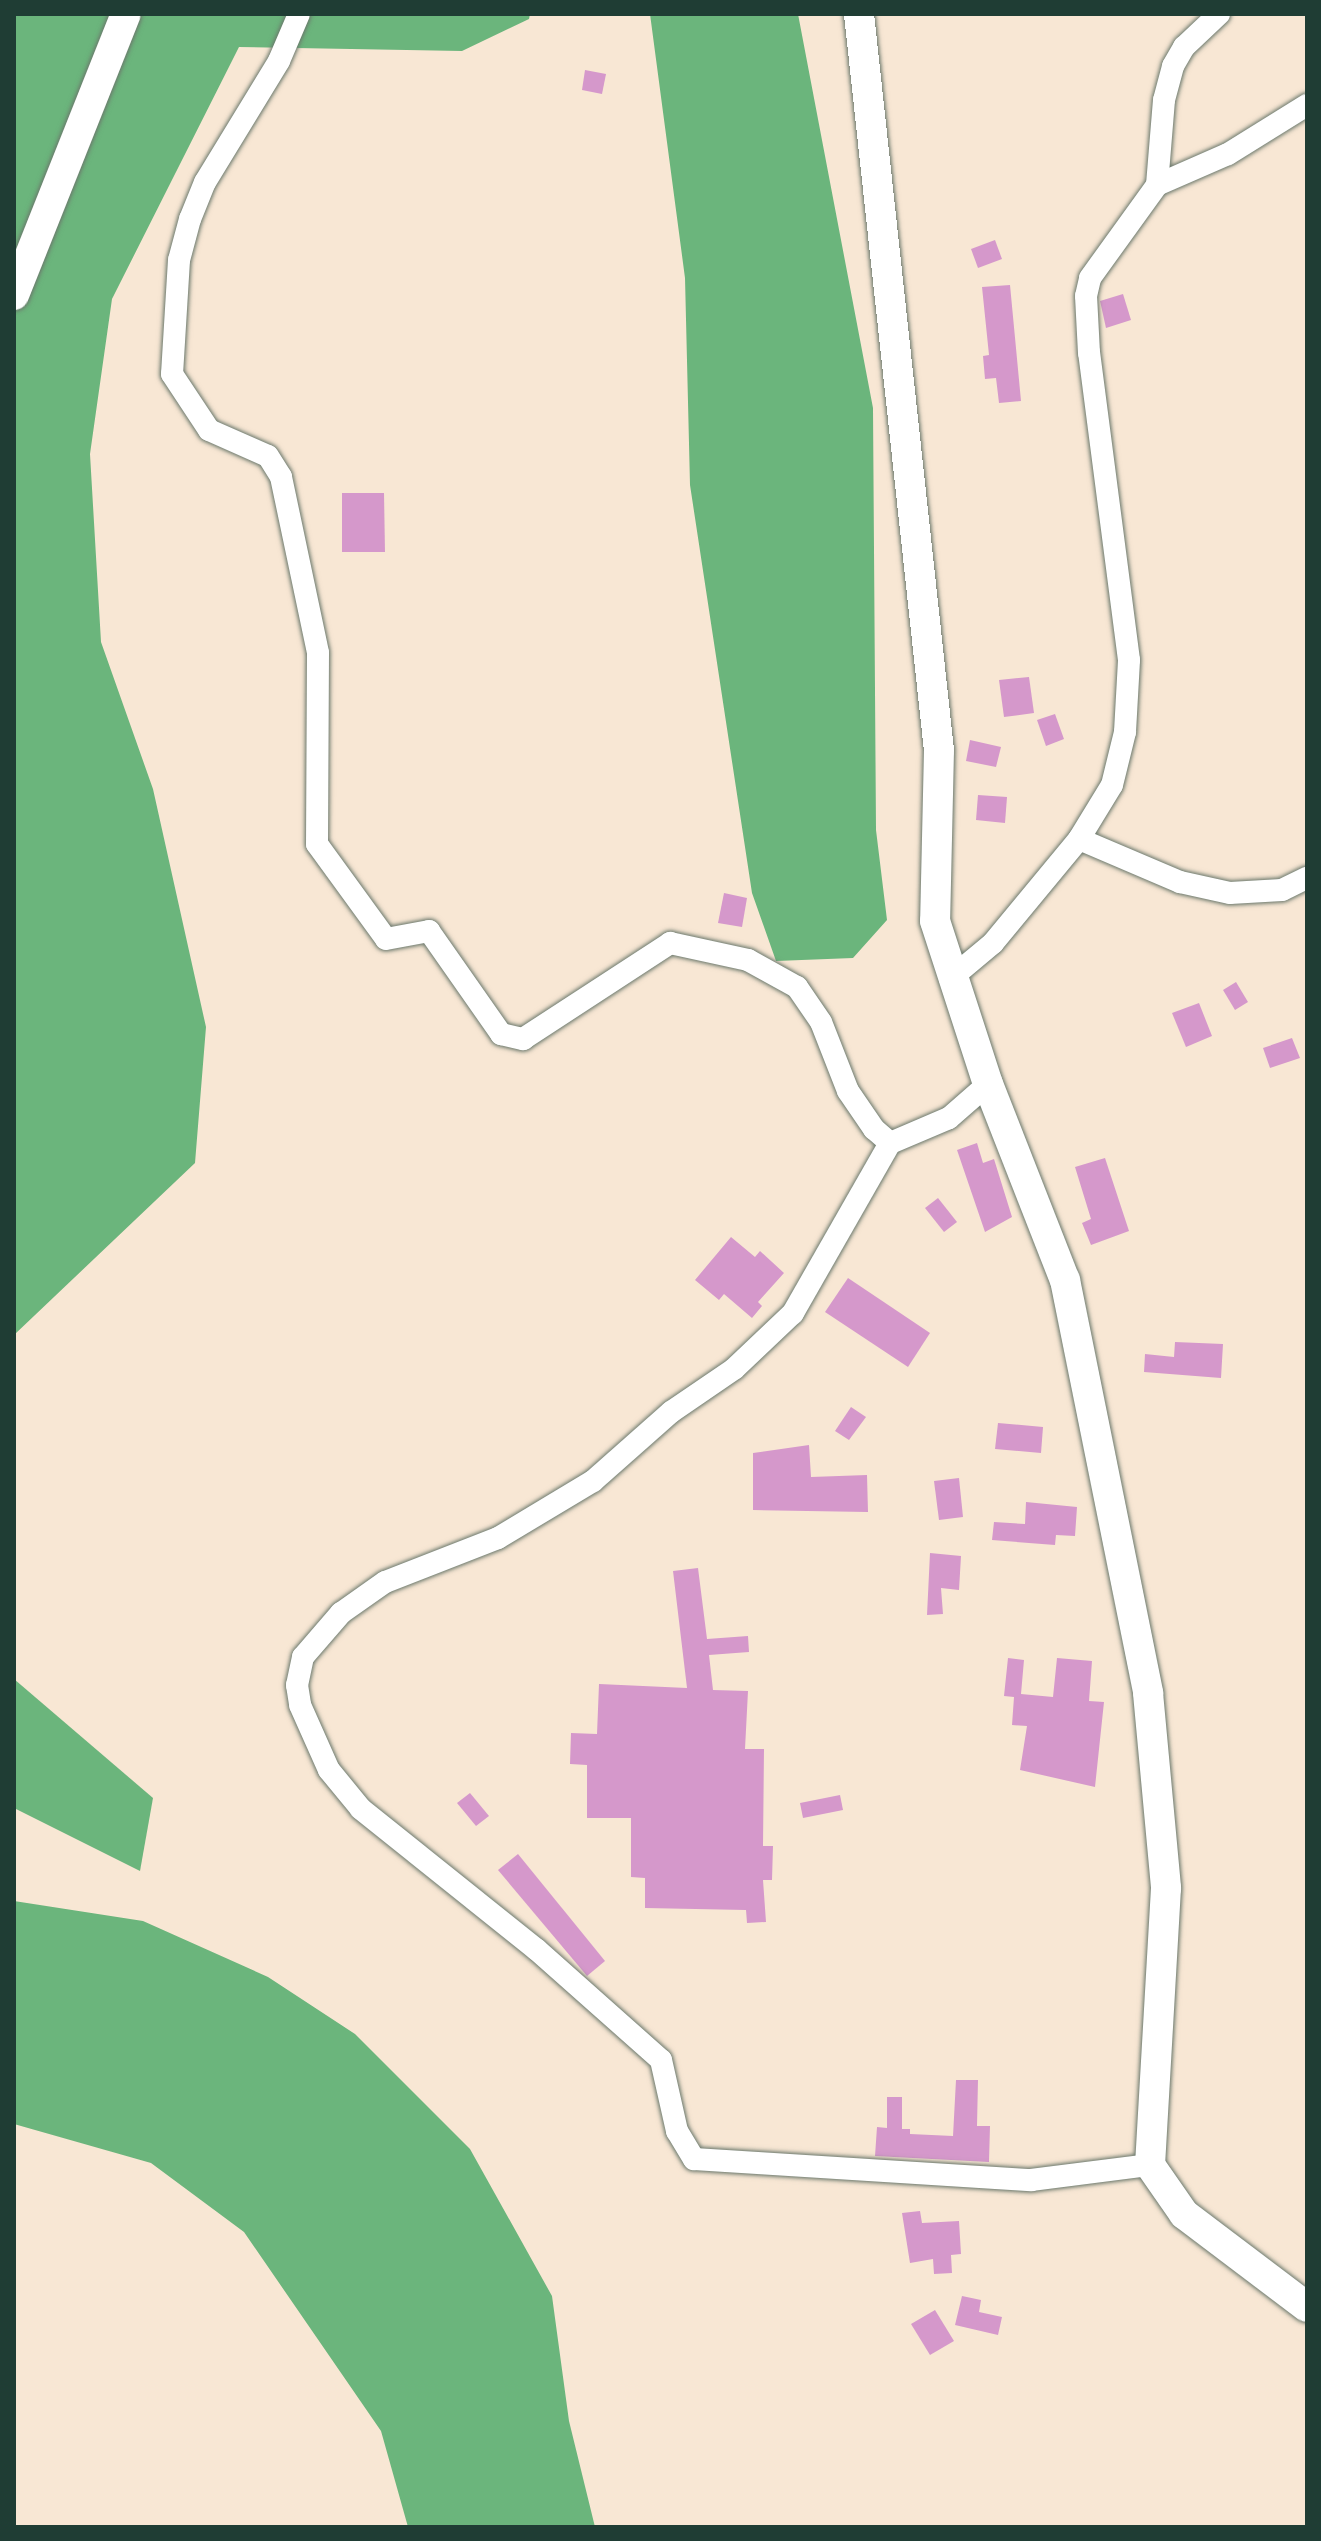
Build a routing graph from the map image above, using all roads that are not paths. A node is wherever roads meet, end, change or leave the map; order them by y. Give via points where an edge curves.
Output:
1 (126, 14) edge
2 (299, 14) edge
3 (859, 14) edge
4 (1219, 14) edge
5 (1307, 105) edge
6 (1157, 185) junction
7 (14, 295) edge
8 (1079, 839) junction
9 (1307, 878) edge
10 (950, 979) junction
11 (988, 1084) junction
12 (890, 1143) junction
13 (1150, 2165) junction
14 (1307, 2307) edge

1 - 7 street
2 - 12 street via 279,61 212,170 190,219 179,260 172,374 209,430 268,456 281,477 318,653 317,844 386,939 429,931 501,1034 523,1039 670,943 748,960 797,987 821,1022 848,1091
3 - 10 street via 939,750 935,921
4 - 6 street via 1184,47 1173,66 1164,100
5 - 6 street via 1228,154
6 - 8 street via 1099,260 1086,296 1129,694 1112,785
8 - 9 street via 1180,882 1230,893 1282,890
8 - 10 street via 993,943
10 - 11 street
11 - 12 street via 949,1118
11 - 13 street via 1065,1280 1148,1693 1166,1888
12 - 13 street via 793,1313 734,1369 671,1412 593,1481 498,1538 385,1582 341,1613 303,1657 297,1685 300,1705 329,1770 361,1809 536,1949 661,2060 677,2131 694,2159 1031,2180
13 - 14 street via 1184,2214

